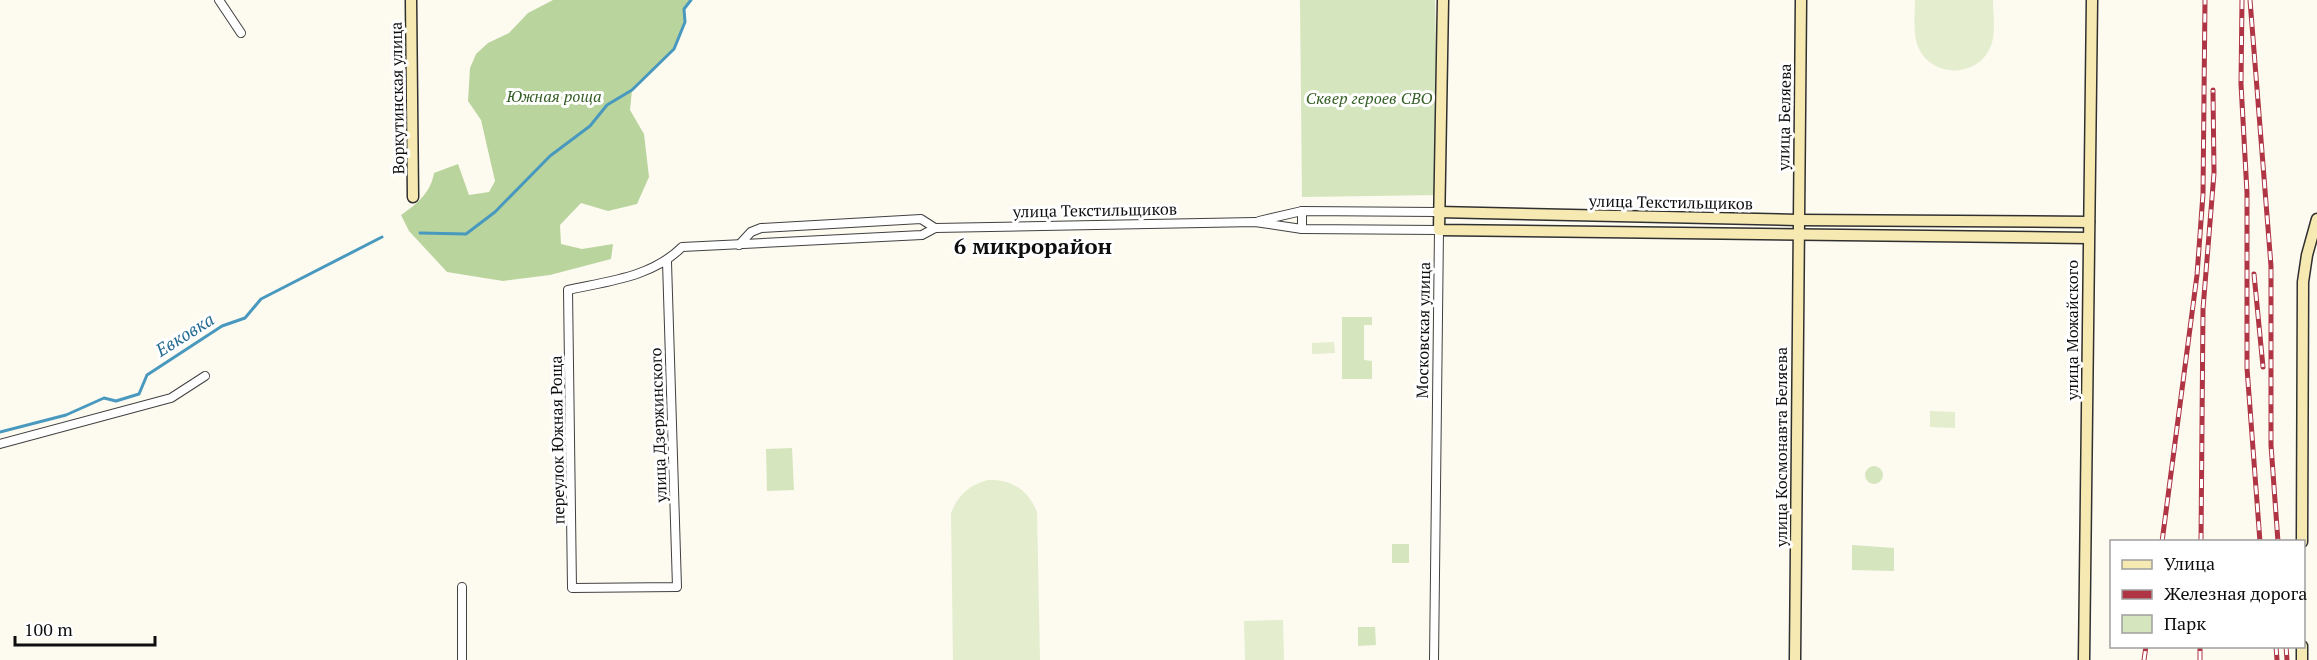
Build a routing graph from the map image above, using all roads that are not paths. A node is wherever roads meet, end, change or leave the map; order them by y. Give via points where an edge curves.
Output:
1 (219, 0) edge
2 (411, 0) edge
3 (1443, 0) edge
4 (1801, 0) edge
5 (2092, 0) edge
6 (241, 33) dead end
7 (412, 196) dead end
8 (1302, 211) junction
9 (1438, 212) junction
10 (2317, 219) edge
11 (1798, 220) junction
12 (1255, 222) junction
13 (2089, 222) junction
14 (935, 228) junction
15 (1302, 229) junction
16 (1439, 230) junction
17 (1798, 235) junction
18 (2088, 238) junction
19 (739, 245) junction
20 (667, 262) junction
21 (205, 376) dead end
22 (0, 444) edge
23 (2302, 540) edge
24 (462, 587) dead end
25 (677, 587) joint
26 (462, 660) edge
27 (1434, 660) edge
28 (1795, 660) edge
29 (2084, 660) edge

1 - 6 street
2 - 7 street, Воркутинская улица
3 - 9 street, Московская улица
4 - 11 street, улица Беляева
5 - 13 street, улица Можайского
8 - 9 street, улица Текстильщиков
8 - 12 street, улица Текстильщиков
8 - 15 street
9 - 11 street, улица Текстильщиков
9 - 16 street, Московская улица
10 - 23 street via 2303,282
11 - 13 street, улица Текстильщиков
11 - 17 street, улица Беляева
12 - 14 street, улица Текстильщиков
12 - 15 street, улица Текстильщиков
13 - 18 street, улица Можайского
14 - 19 street, улица Текстильщиков via 922,235
14 - 19 street, улица Текстильщиков via 921,219 761,228
15 - 16 street, улица Текстильщиков
16 - 17 street, улица Текстильщиков
16 - 27 street, Московская улица
17 - 18 street, улица Текстильщиков
17 - 28 street, улица Космонавта Беляева
18 - 29 street, улица Можайского
19 - 20 street, улица Текстильщиков via 682,247
20 - 25 street, улица Дзержинского
20 - 25 street, переулок Южная Роща via 645,272 568,290 572,588
21 - 22 street via 171,398
24 - 26 street

